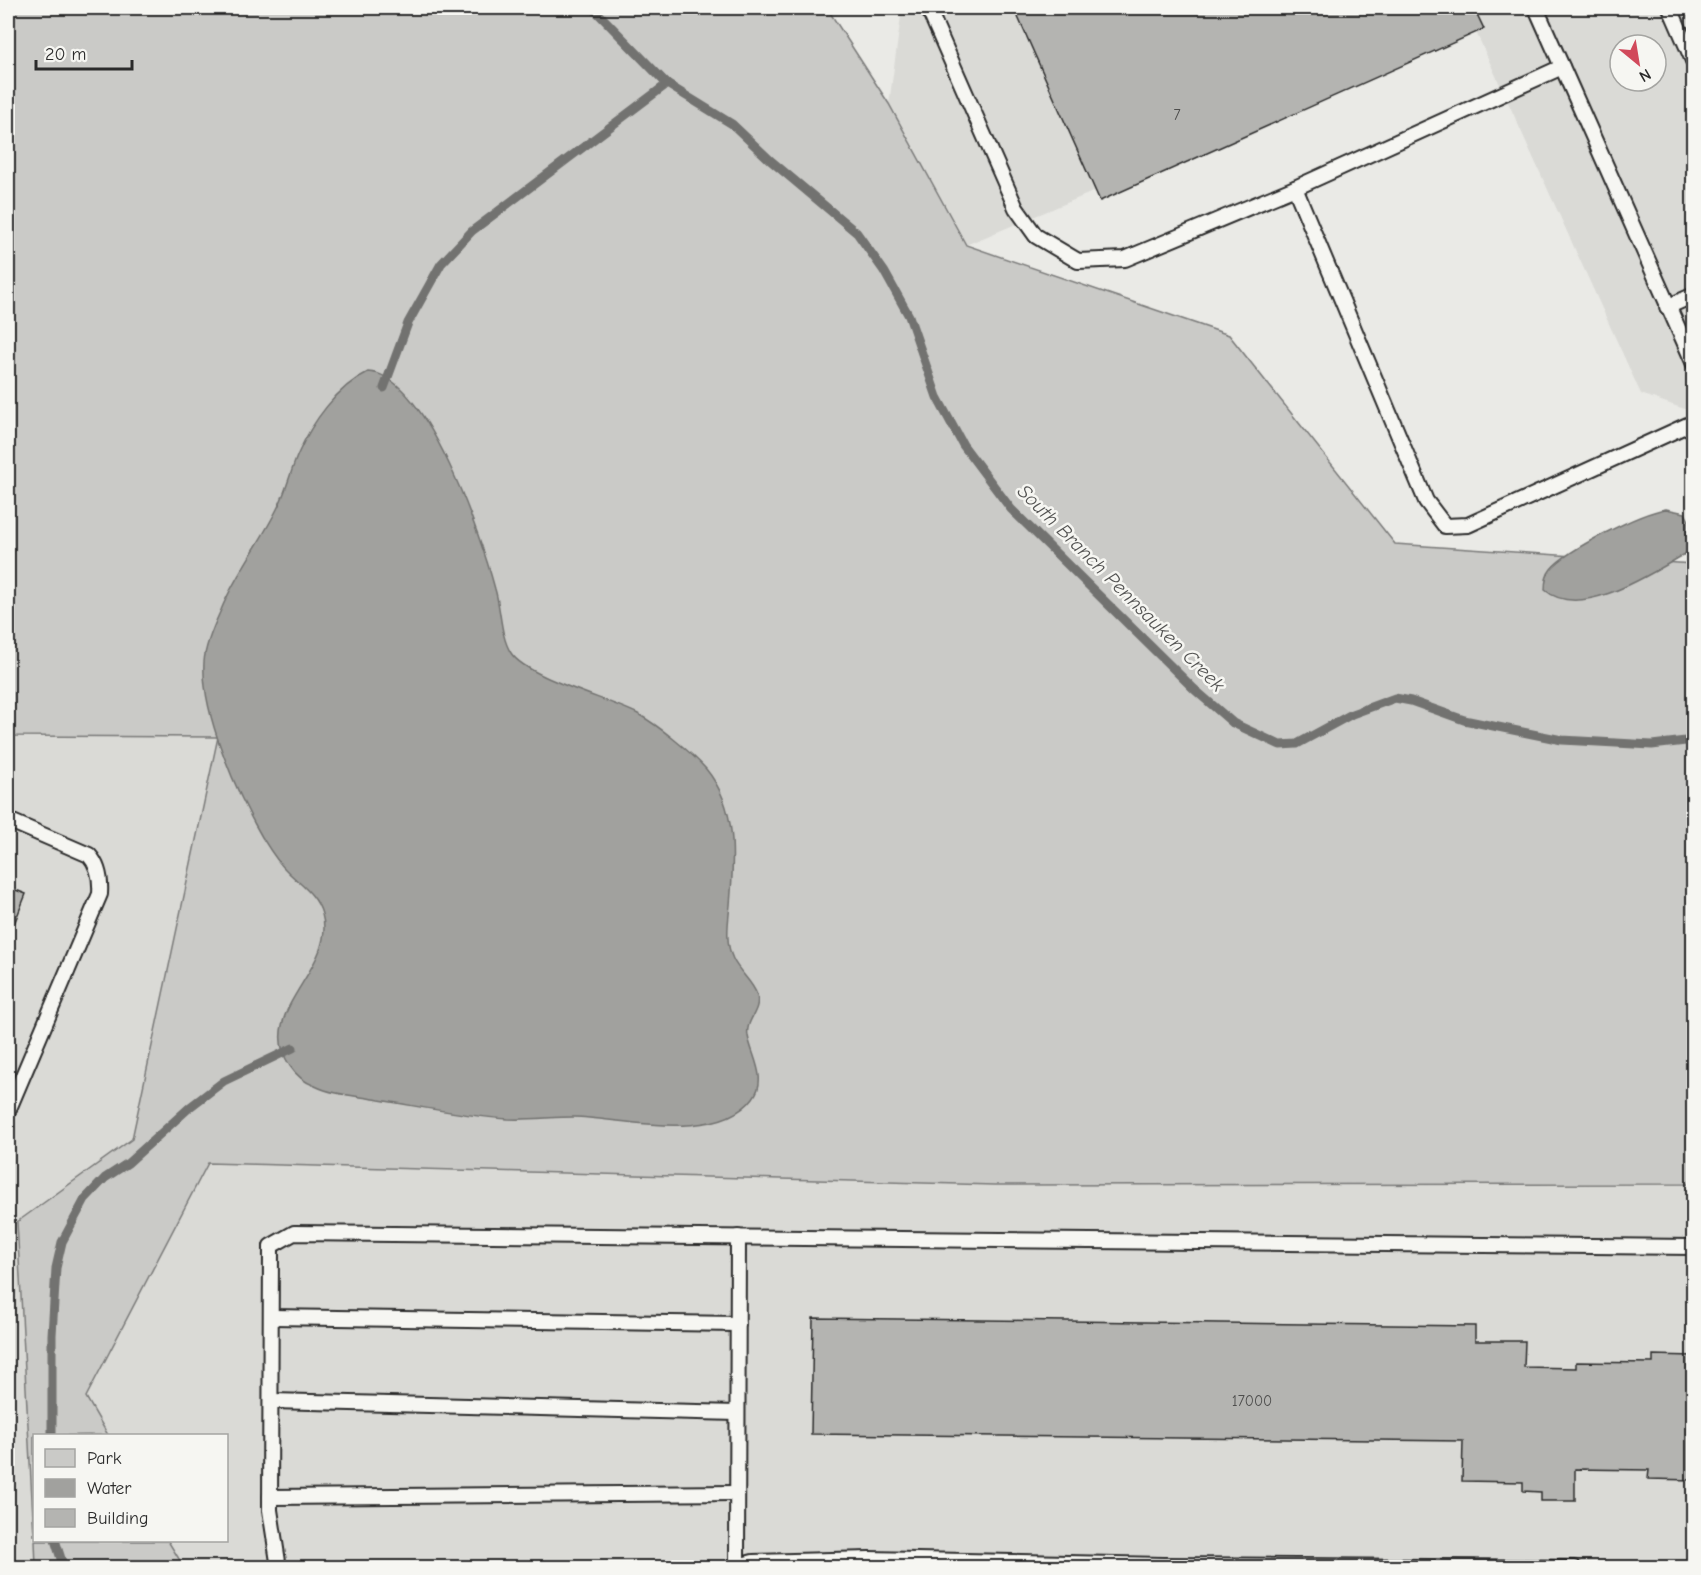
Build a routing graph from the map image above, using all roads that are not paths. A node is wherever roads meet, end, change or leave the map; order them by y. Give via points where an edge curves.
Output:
1 (928, 8) edge
2 (1536, 8) edge
3 (1670, 8) edge
4 (1694, 63) edge
5 (1562, 67) junction
6 (1295, 188) junction
7 (1694, 295) edge
8 (1667, 307) junction
9 (1694, 364) edge
10 (1694, 422) edge
11 (8, 820) edge
12 (8, 1111) edge
13 (738, 1237) junction
14 (1694, 1247) edge
15 (272, 1317) junction
16 (738, 1324) junction
17 (272, 1401) junction
18 (737, 1413) junction
19 (737, 1494) junction
20 (270, 1497) junction
21 (1161, 1566) edge
22 (733, 1567) edge
23 (279, 1568) edge
24 (1574, 1568) edge

1 - 6 lane via 1016,208 1036,236 1078,261 1125,259
2 - 5 lane
3 - 4 lane
5 - 6 lane
5 - 8 lane
6 - 10 lane via 1426,501 1445,526 1468,525
7 - 8 lane
8 - 9 lane
11 - 12 lane via 89,855 100,880 100,894
13 - 14 lane
13 - 15 lane via 294,1233 271,1246
13 - 16 lane
15 - 16 lane
15 - 17 lane
16 - 18 lane
17 - 18 lane
17 - 20 lane
18 - 19 lane
19 - 20 lane
19 - 22 lane
20 - 23 lane
21 - 22 lane via 869,1559 753,1562
21 - 24 lane

